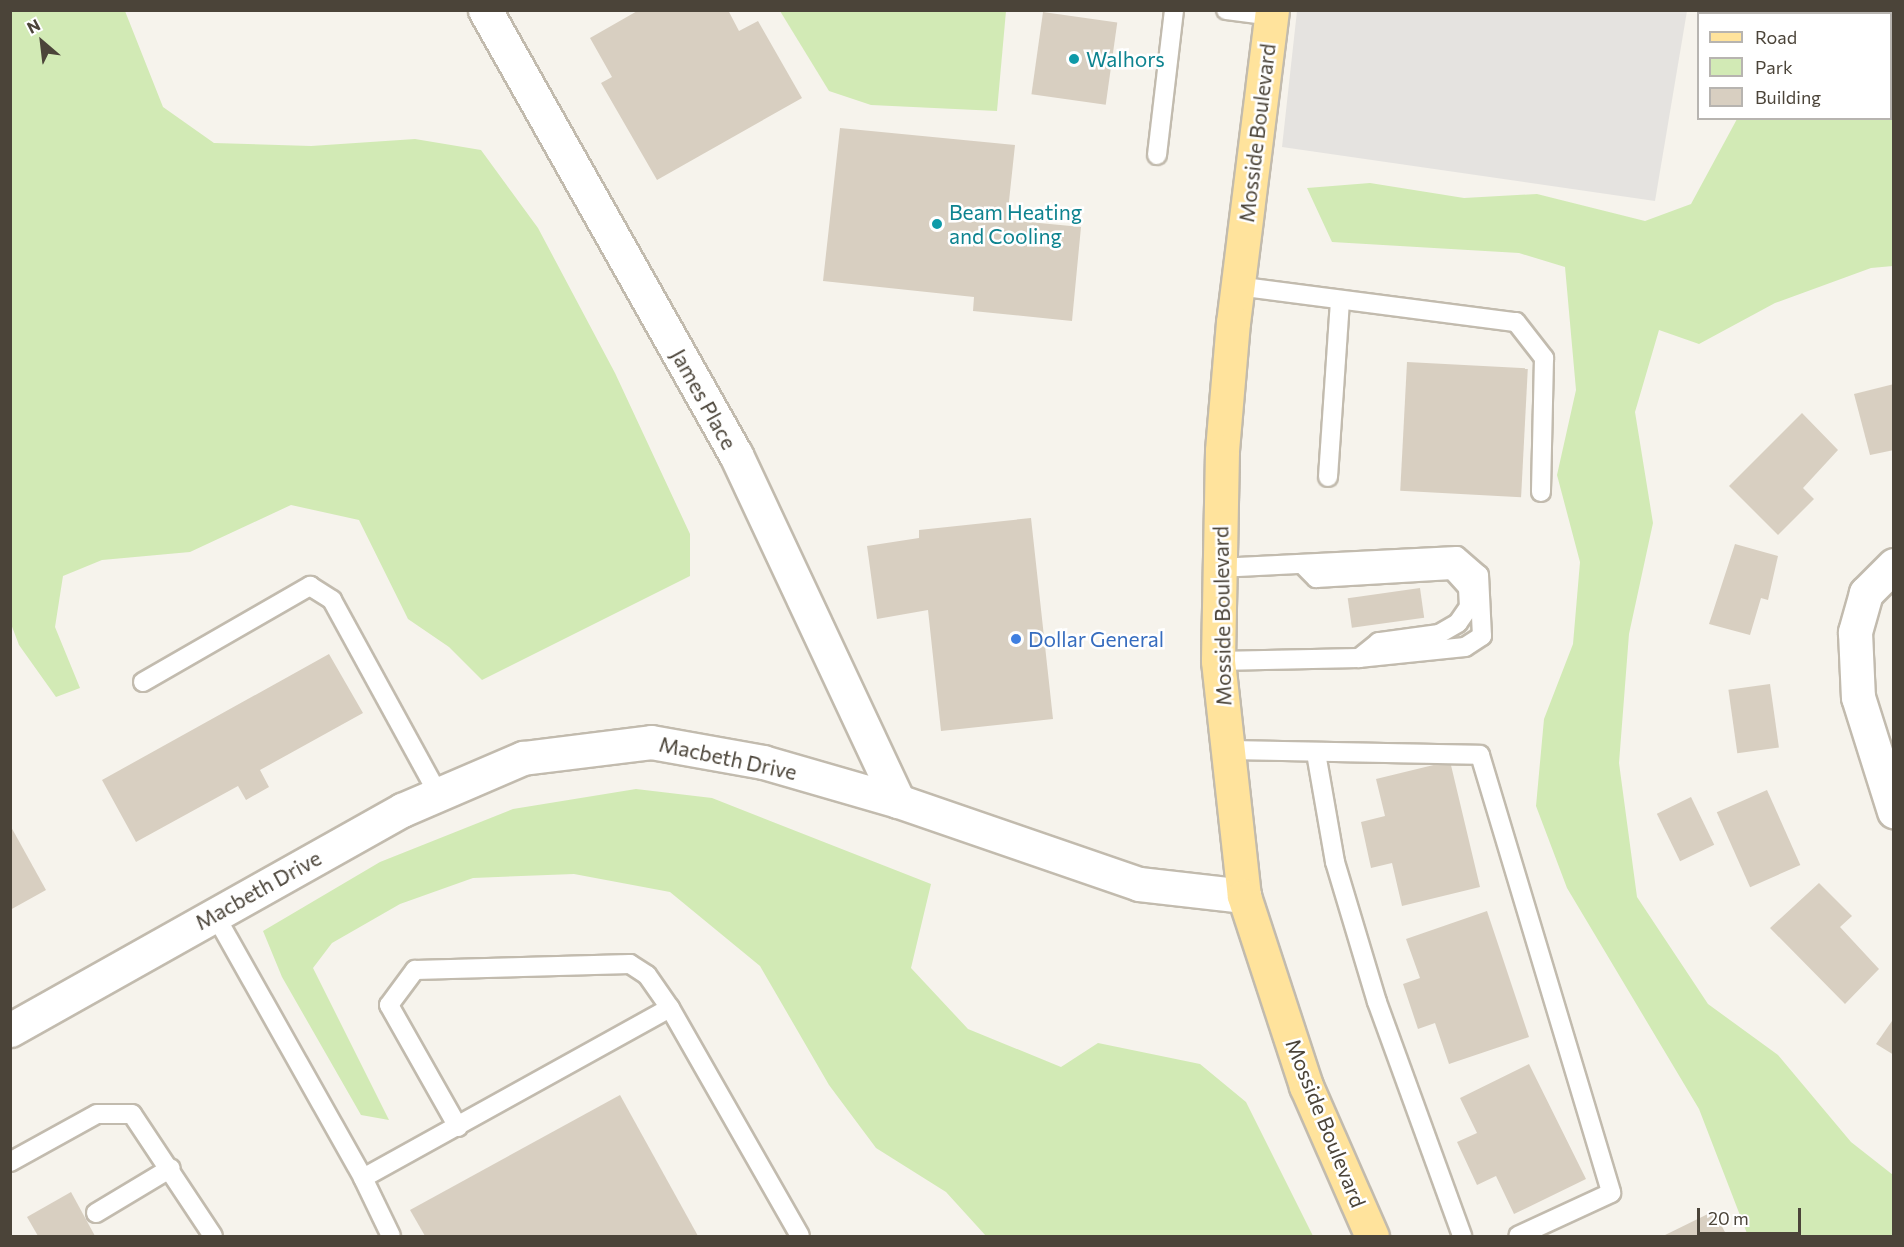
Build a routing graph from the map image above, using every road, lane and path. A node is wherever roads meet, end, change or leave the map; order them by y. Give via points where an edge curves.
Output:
1 (485, 10) edge
2 (1174, 10) edge
3 (1226, 10) edge
4 (1272, 13) edge
5 (1157, 154) dead end
6 (1237, 286) junction
7 (1340, 300) junction
8 (1328, 477) dead end
9 (1541, 492) dead end
10 (1302, 564) junction
11 (1893, 565) edge
12 (1218, 568) junction
13 (1359, 658) junction
14 (1218, 661) junction
15 (143, 682) dead end
16 (1227, 750) junction
17 (1316, 753) junction
18 (438, 794) junction
19 (898, 801) junction
20 (1893, 811) edge
21 (1244, 896) junction
22 (215, 915) junction
23 (670, 1008) junction
24 (10, 1030) edge
25 (458, 1128) junction
26 (10, 1162) edge
27 (171, 1168) junction
28 (363, 1178) junction
29 (96, 1213) dead end
30 (213, 1236) edge
31 (391, 1236) edge
32 (800, 1236) edge
33 (1372, 1236) edge
34 (1462, 1236) edge
35 (1518, 1236) edge

1 - 19 street, James Place via 736,455
2 - 5 lane
3 - 4 lane
4 - 6 main road, Mosside Boulevard
6 - 7 lane
6 - 12 main road, Mosside Boulevard via 1222,450
7 - 8 lane
7 - 9 lane via 1516,322 1544,358
10 - 12 lane
10 - 13 lane via 1316,578 1452,570 1468,588 1469,607 1458,623 1439,634 1379,642
10 - 13 lane via 1456,556 1479,575 1482,636 1465,647
11 - 20 street via 1866,593 1856,632 1858,697
12 - 14 main road, Mosside Boulevard
13 - 14 lane
14 - 16 main road, Mosside Boulevard
15 - 18 lane via 310,586 332,600
16 - 17 lane
16 - 21 main road, Mosside Boulevard
17 - 34 lane via 1335,862 1374,991
17 - 35 lane via 1480,755 1611,1193
18 - 19 street, Macbeth Drive via 523,758 651,742 763,762
18 - 22 street, Macbeth Drive via 402,810
19 - 21 street, Macbeth Drive via 1139,884
21 - 33 main road, Mosside Boulevard via 1306,1086
22 - 24 street, Macbeth Drive
22 - 28 lane
23 - 25 lane
23 - 25 lane via 647,975 630,964 415,970 389,1005
23 - 32 lane
25 - 28 lane
26 - 27 lane via 97,1114 132,1114
27 - 29 lane
27 - 30 lane
28 - 31 lane

